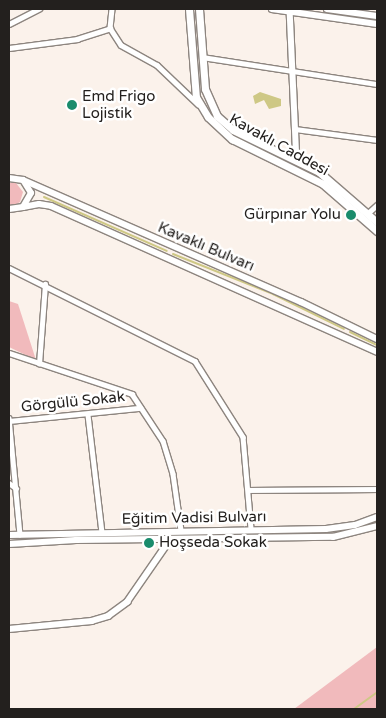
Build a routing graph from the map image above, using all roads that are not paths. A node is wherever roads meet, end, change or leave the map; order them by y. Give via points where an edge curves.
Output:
1 (39, 9) edge
2 (112, 9) edge
3 (189, 9) edge
4 (199, 9) edge
5 (272, 9) edge
6 (327, 9) edge
7 (290, 10) edge
8 (377, 16) edge
9 (9, 24) edge
10 (377, 24) edge
11 (110, 28) junction
12 (9, 42) edge
13 (11, 48) edge
14 (201, 57) junction
15 (293, 71) junction
16 (377, 84) edge
17 (200, 107) junction
18 (296, 129) junction
19 (377, 140) edge
20 (297, 162) junction
21 (9, 174) edge
22 (9, 178) edge
23 (21, 179) junction
24 (377, 204) edge
25 (23, 207) junction
26 (9, 209) edge
27 (367, 214) junction
28 (377, 222) edge
29 (377, 231) edge
30 (9, 268) edge
31 (45, 284) junction
32 (377, 340) edge
33 (377, 352) edge
34 (9, 353) edge
35 (39, 364) junction
36 (140, 408) junction
37 (88, 415) junction
38 (9, 420) edge
39 (9, 483) edge
40 (16, 488) junction
41 (377, 489) edge
42 (248, 490) junction
43 (377, 517) edge
44 (377, 526) edge
45 (251, 529) junction
46 (181, 530) junction
47 (102, 532) junction
48 (20, 534) junction
49 (9, 535) edge
50 (181, 539) junction
51 (170, 540) junction
52 (9, 544) edge
53 (9, 629) edge

1 - 9 street
2 - 11 street
3 - 17 main road via 194,85
4 - 14 main road, Kavaklı Caddesi
5 - 7 street
6 - 8 street
7 - 10 street
7 - 15 street
11 - 13 street via 77,39
11 - 17 street via 121,45 157,65
12 - 13 street
14 - 15 street
14 - 20 main road, Kavaklı Caddesi via 204,89 218,116 233,130
15 - 16 street
15 - 18 street
17 - 29 main road, Kavaklı Caddesi via 232,139 323,184
18 - 19 street
18 - 20 street
20 - 27 main road, Kavaklı Caddesi via 331,181
21 - 23 main road, Kavaklı Bulvarı
22 - 23 main road, Kavaklı Bulvarı
23 - 25 main road via 30,194
23 - 32 main road, Kavaklı Bulvarı via 294,299
24 - 27 street
25 - 26 main road, Kavaklı Bulvarı
25 - 33 main road, Kavaklı Bulvarı via 50,206
27 - 28 main road, Kavaklı Caddesi
30 - 31 street
31 - 35 street
31 - 42 street via 195,361 243,437
34 - 35 street
35 - 36 street via 132,394
36 - 37 street, Görgülü Sokak
36 - 46 street via 163,441 173,474
37 - 38 street, Görgülü Sokak
37 - 47 street
38 - 40 street
39 - 40 street
40 - 48 street
41 - 42 street
42 - 45 street
43 - 45 main road, Eğitim Vadisi Bulvarı via 355,525 326,529
44 - 50 main road, Eğitim Vadisi Bulvarı via 333,537
45 - 46 main road, Eğitim Vadisi Bulvarı
46 - 47 main road, Eğitim Vadisi Bulvarı
46 - 50 main road
47 - 48 main road, Eğitim Vadisi Bulvarı
48 - 49 main road, Eğitim Vadisi Bulvarı
50 - 51 main road, Eğitim Vadisi Bulvarı
51 - 52 main road, Eğitim Vadisi Bulvarı
51 - 53 street via 127,602 108,616 92,621

